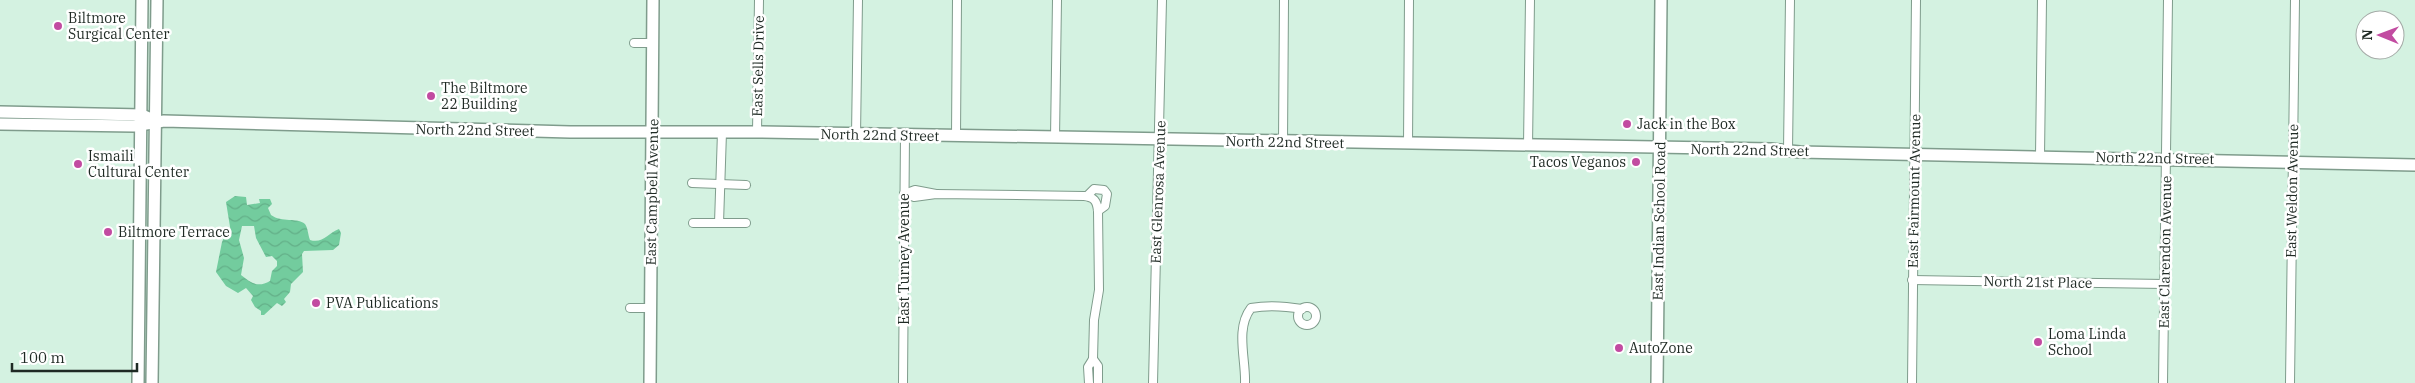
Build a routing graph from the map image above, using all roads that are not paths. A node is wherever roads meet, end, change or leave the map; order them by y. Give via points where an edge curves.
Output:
1 (142, 0) edge
2 (157, 0) edge
3 (653, 0) edge
4 (759, 0) edge
5 (858, 0) edge
6 (957, 0) edge
7 (1056, 0) edge
8 (1162, 0) edge
9 (1284, 0) edge
10 (1409, 0) edge
11 (1530, 0) edge
12 (1661, 0) edge
13 (1790, 0) edge
14 (1916, 0) edge
15 (2042, 0) edge
16 (2168, 0) edge
17 (2294, 0) edge
18 (634, 42) dead end
19 (653, 43) junction
20 (0, 112) edge
21 (22, 119) junction
22 (142, 120) junction
23 (155, 121) junction
24 (0, 124) edge
25 (652, 131) junction
26 (722, 132) junction
27 (757, 132) junction
28 (856, 134) junction
29 (905, 136) junction
30 (956, 136) junction
31 (1055, 138) junction
32 (1158, 139) junction
33 (1283, 142) junction
34 (1408, 144) junction
35 (1528, 146) junction
36 (1660, 148) junction
37 (1788, 150) junction
38 (1914, 154) junction
39 (2040, 156) junction
40 (2168, 159) junction
41 (2292, 162) junction
42 (2415, 165) edge
43 (692, 183) dead end
44 (720, 184) junction
45 (746, 185) dead end
46 (904, 194) junction
47 (1087, 196) junction
48 (1098, 211) junction
49 (692, 223) dead end
50 (719, 223) junction
51 (746, 223) dead end
52 (1912, 280) junction
53 (2165, 284) junction
54 (139, 289) junction
55 (153, 289) junction
56 (630, 308) dead end
57 (650, 308) junction
58 (1302, 308) dead end
59 (1093, 358) junction
60 (138, 383) edge
61 (152, 383) edge
62 (650, 383) edge
63 (903, 383) edge
64 (1089, 383) edge
65 (1098, 383) edge
66 (1153, 383) edge
67 (1245, 383) edge
68 (1658, 383) edge
69 (1912, 383) edge
70 (2162, 383) edge
71 (2290, 383) edge

1 - 22 street
2 - 23 street
3 - 19 street, East Campbell Avenue
4 - 27 street, East Sells Drive
5 - 28 street
6 - 30 street
7 - 31 street
8 - 32 street, East Glenrosa Avenue
9 - 33 street
10 - 34 street
11 - 35 street
12 - 36 street, East Indian School Road
13 - 37 street
14 - 38 street, East Fairmount Avenue
15 - 39 street
16 - 40 street, East Clarendon Avenue
17 - 41 street, East Weldon Avenue
18 - 19 street
19 - 25 street, East Campbell Avenue
20 - 21 street, North 22nd Street
21 - 22 street, North 22nd Street
21 - 24 street, North 22nd Street
22 - 23 street, North 22nd Street
22 - 54 street
23 - 25 street, North 22nd Street via 427,129
23 - 55 street
25 - 26 street, North 22nd Street
25 - 57 street, East Campbell Avenue
26 - 27 street, North 22nd Street
26 - 44 street
27 - 28 street, North 22nd Street
28 - 29 street, North 22nd Street
29 - 30 street, North 22nd Street
29 - 46 street, East Turney Avenue
30 - 31 street, North 22nd Street
31 - 32 street, North 22nd Street
32 - 33 street, North 22nd Street
32 - 66 street, East Glenrosa Avenue
33 - 34 street, North 22nd Street
34 - 35 street, North 22nd Street
35 - 36 street, North 22nd Street
36 - 37 street, North 22nd Street
36 - 68 street, East Indian School Road
37 - 38 street, North 22nd Street
38 - 39 street, North 22nd Street
38 - 52 street, East Fairmount Avenue
39 - 40 street, North 22nd Street
40 - 41 street, North 22nd Street
40 - 53 street, East Clarendon Avenue
41 - 42 street, North 22nd Street
41 - 71 street, East Weldon Avenue
43 - 44 street
44 - 45 street
44 - 50 street
46 - 47 street via 915,190 936,194
46 - 63 street, East Turney Avenue
47 - 48 street via 1095,200
47 - 48 street via 1094,189 1104,190 1107,194 1105,206
48 - 59 street via 1099,290
49 - 50 street
50 - 51 street
52 - 53 street, North 21st Place
52 - 69 street, East Fairmount Avenue
53 - 70 street, East Clarendon Avenue
54 - 55 street
54 - 60 street
55 - 61 street
56 - 57 street
57 - 62 street, East Campbell Avenue
58 - 67 street via 1251,308 1246,315 1243,333
59 - 64 street via 1088,367
59 - 65 street via 1098,366

